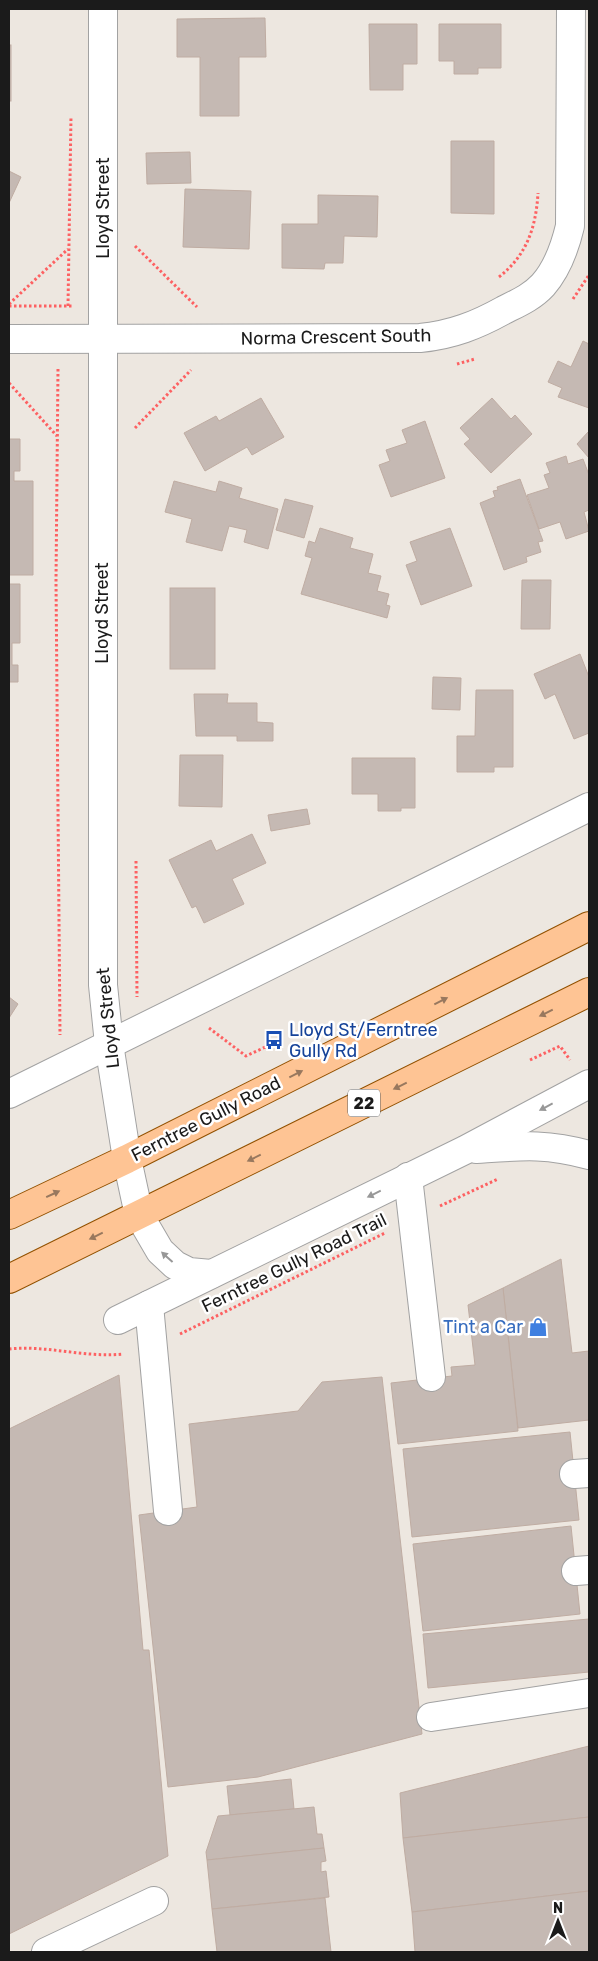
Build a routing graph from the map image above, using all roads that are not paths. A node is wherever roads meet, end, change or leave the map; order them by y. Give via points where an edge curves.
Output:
1 (103, 9) edge
2 (571, 9) edge
3 (9, 339) edge
4 (103, 339) junction
5 (589, 807) edge
6 (589, 926) edge
7 (589, 992) edge
8 (109, 1044) junction
9 (589, 1084) edge
10 (9, 1094) edge
11 (465, 1150) junction
12 (589, 1155) edge
13 (128, 1159) junction
14 (408, 1177) junction
15 (9, 1215) edge
16 (140, 1215) junction
17 (210, 1274) junction
18 (9, 1279) edge
19 (148, 1305) junction
20 (118, 1320) dead end
21 (431, 1377) dead end
22 (168, 1511) dead end
23 (589, 1692) edge
24 (431, 1717) dead end
25 (154, 1901) dead end
26 (46, 1952) edge

1 - 4 street, Lloyd Street
2 - 4 street, Norma Crescent South via 570,226 557,266 543,285 524,300 463,331 438,336
3 - 4 street, Norma Crescent South
4 - 8 street, Lloyd Street via 102,952
5 - 8 street
13 -> 6 main road, Ferntree Gully Road
7 -> 16 main road, 22
8 - 10 street
8 - 13 street, Lloyd Street
9 -> 11 street
11 - 12 street via 537,1144
11 - 14 street
15 -> 13 main road, Ferntree Gully Road
13 - 16 street, Lloyd Street
14 -> 17 street
14 - 21 street
17 -> 16 street via 189,1272 175,1265 160,1251
16 -> 18 main road, 22
17 - 19 street
19 - 20 street
19 - 22 street
23 - 24 street
25 - 26 street

